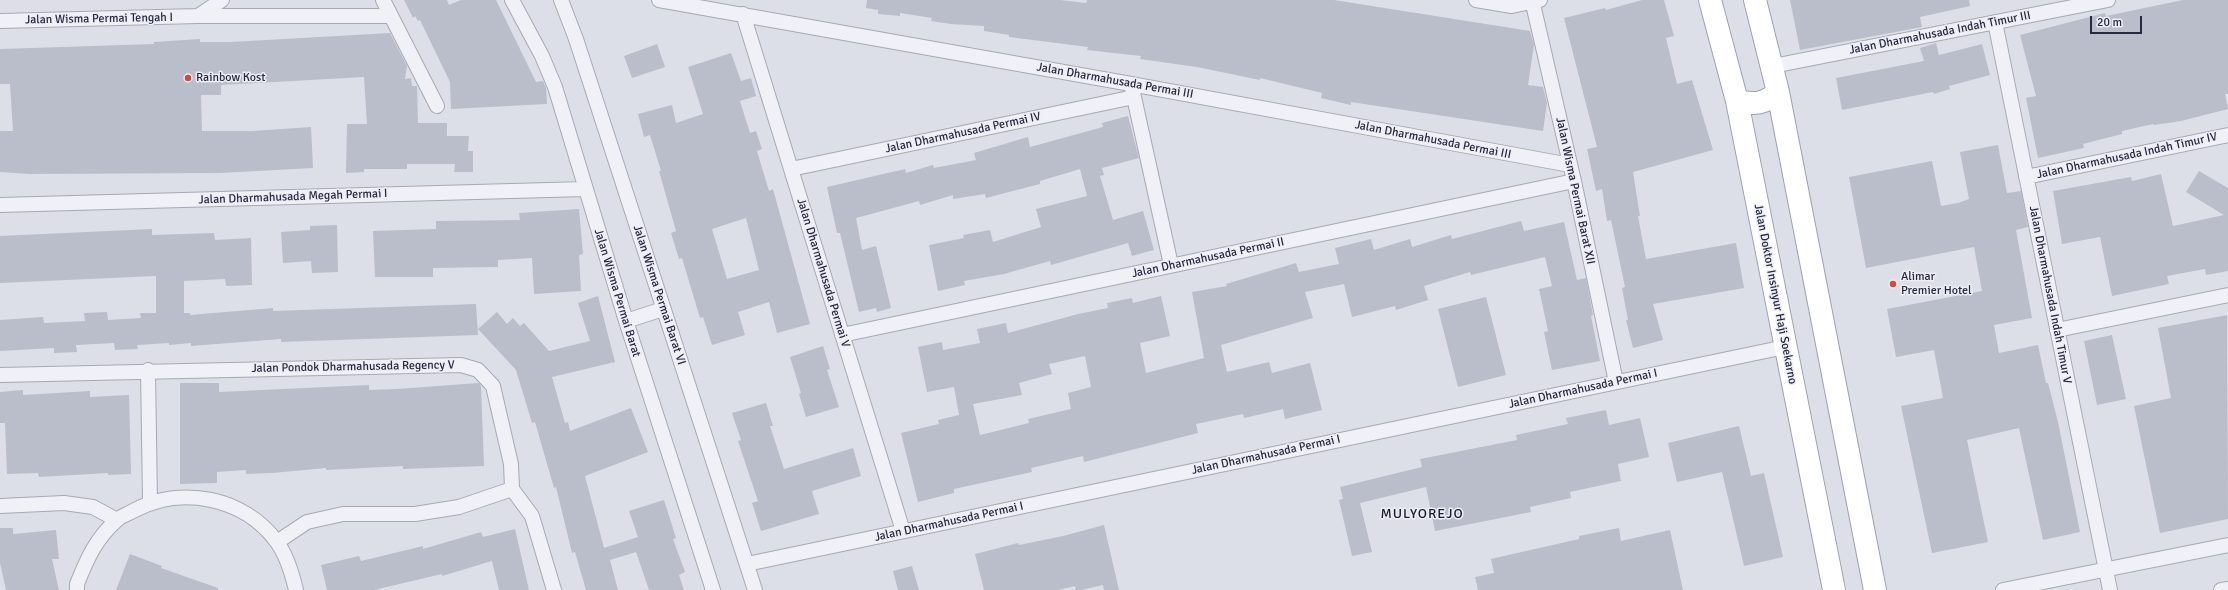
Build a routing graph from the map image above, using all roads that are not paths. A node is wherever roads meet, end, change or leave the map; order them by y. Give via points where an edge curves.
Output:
1 (222, 0) edge
2 (383, 0) edge
3 (512, 0) edge
4 (561, 0) edge
5 (659, 0) edge
6 (1476, 0) edge
7 (1710, 0) edge
8 (1755, 0) edge
9 (2108, 0) edge
10 (1534, 1) edge
11 (743, 14) junction
12 (198, 16) junction
13 (391, 16) junction
14 (0, 21) edge
15 (1995, 22) junction
16 (1773, 66) junction
17 (1133, 90) junction
18 (1778, 92) junction
19 (1737, 101) junction
20 (437, 106) dead end
21 (2228, 135) edge
22 (1570, 165) junction
23 (791, 169) junction
24 (2026, 177) junction
25 (1574, 181) junction
26 (585, 189) junction
27 (0, 205) edge
28 (1171, 265) junction
29 (2228, 295) edge
30 (663, 309) junction
31 (626, 321) junction
32 (2057, 330) junction
33 (842, 335) junction
34 (1786, 347) junction
35 (148, 370) junction
36 (0, 375) edge
37 (1616, 382) junction
38 (512, 489) junction
39 (150, 502) junction
40 (0, 506) edge
41 (117, 520) junction
42 (903, 531) junction
43 (277, 542) junction
44 (2228, 545) edge
45 (747, 564) junction
46 (2105, 568) junction
47 (2228, 588) edge
48 (77, 590) edge
49 (296, 590) edge
50 (554, 590) edge
51 (713, 590) edge
52 (756, 590) edge
53 (1834, 590) edge
54 (1875, 590) edge
55 (2003, 590) edge
56 (2110, 590) edge
57 (2221, 590) edge

1 - 12 street
2 - 13 street
3 - 26 street, Jalan Wisma Permai Barat via 542,56 555,87
4 - 30 street, Jalan Wisma Permai Barat VI via 576,38
5 - 11 street, Jalan Dharmahusada Permai III
6 - 10 street via 1512,6
7 - 19 main road, Jalan Doktor Insinyur Haji Soekarno
8 - 16 main road
9 - 15 street, Jalan Dharmahusada Indah Timur III
10 - 22 street, Jalan Wisma Permai Barat XII
11 - 17 street, Jalan Dharmahusada Permai III
11 - 23 street, Jalan Dharmahusada Permai V
12 - 13 street, Jalan Wisma Permai Tengah I
12 - 14 street, Jalan Wisma Permai Tengah I
13 - 20 street
15 - 16 street, Jalan Dharmahusada Indah Timur III
15 - 24 street, Jalan Dharmahusada Indah Timur V
16 - 18 main road
17 - 22 street, Jalan Dharmahusada Permai III
17 - 23 street, Jalan Dharmahusada Permai IV
17 - 28 street
18 - 19 main road via 1760,103
18 - 54 main road
19 - 34 main road, Jalan Doktor Insinyur Haji Soekarno
21 - 24 street, Jalan Dharmahusada Indah Timur IV
22 - 25 street, Jalan Wisma Permai Barat XII
23 - 33 street, Jalan Dharmahusada Permai V
24 - 32 street, Jalan Dharmahusada Indah Timur V
25 - 28 street, Jalan Dharmahusada Permai II
25 - 37 street, Jalan Wisma Permai Barat XII
26 - 27 street, Jalan Dharmahusada Megah Permai I
26 - 31 street, Jalan Wisma Permai Barat
28 - 33 street, Jalan Dharmahusada Permai II
29 - 32 street
30 - 31 street
30 - 45 street, Jalan Wisma Permai Barat VI
31 - 51 street, Jalan Wisma Permai Barat
32 - 46 street, Jalan Dharmahusada Indah Timur V
33 - 42 street, Jalan Dharmahusada Permai V
34 - 37 street, Jalan Dharmahusada Permai I
34 - 53 main road, Jalan Doktor Insinyur Haji Soekarno
35 - 36 street, Jalan Pondok Dharmahusada Regency V
35 - 38 street, Jalan Pondok Dharmahusada Regency V via 461,364 478,370 493,386 511,464
35 - 39 street
37 - 42 street, Jalan Dharmahusada Permai I
38 - 43 street via 459,507 415,514 343,514 307,522
38 - 50 street via 532,516
39 - 41 street
39 - 43 street via 185,496 220,501 252,517
40 - 41 street via 64,503 93,507
41 - 48 street via 92,548 77,584
42 - 45 street, Jalan Dharmahusada Permai I
43 - 49 street via 290,567
44 - 46 street
45 - 52 street, Jalan Wisma Permai Barat VI
46 - 55 street
46 - 56 street, Jalan Dharmahusada Indah Timur V
47 - 57 street

